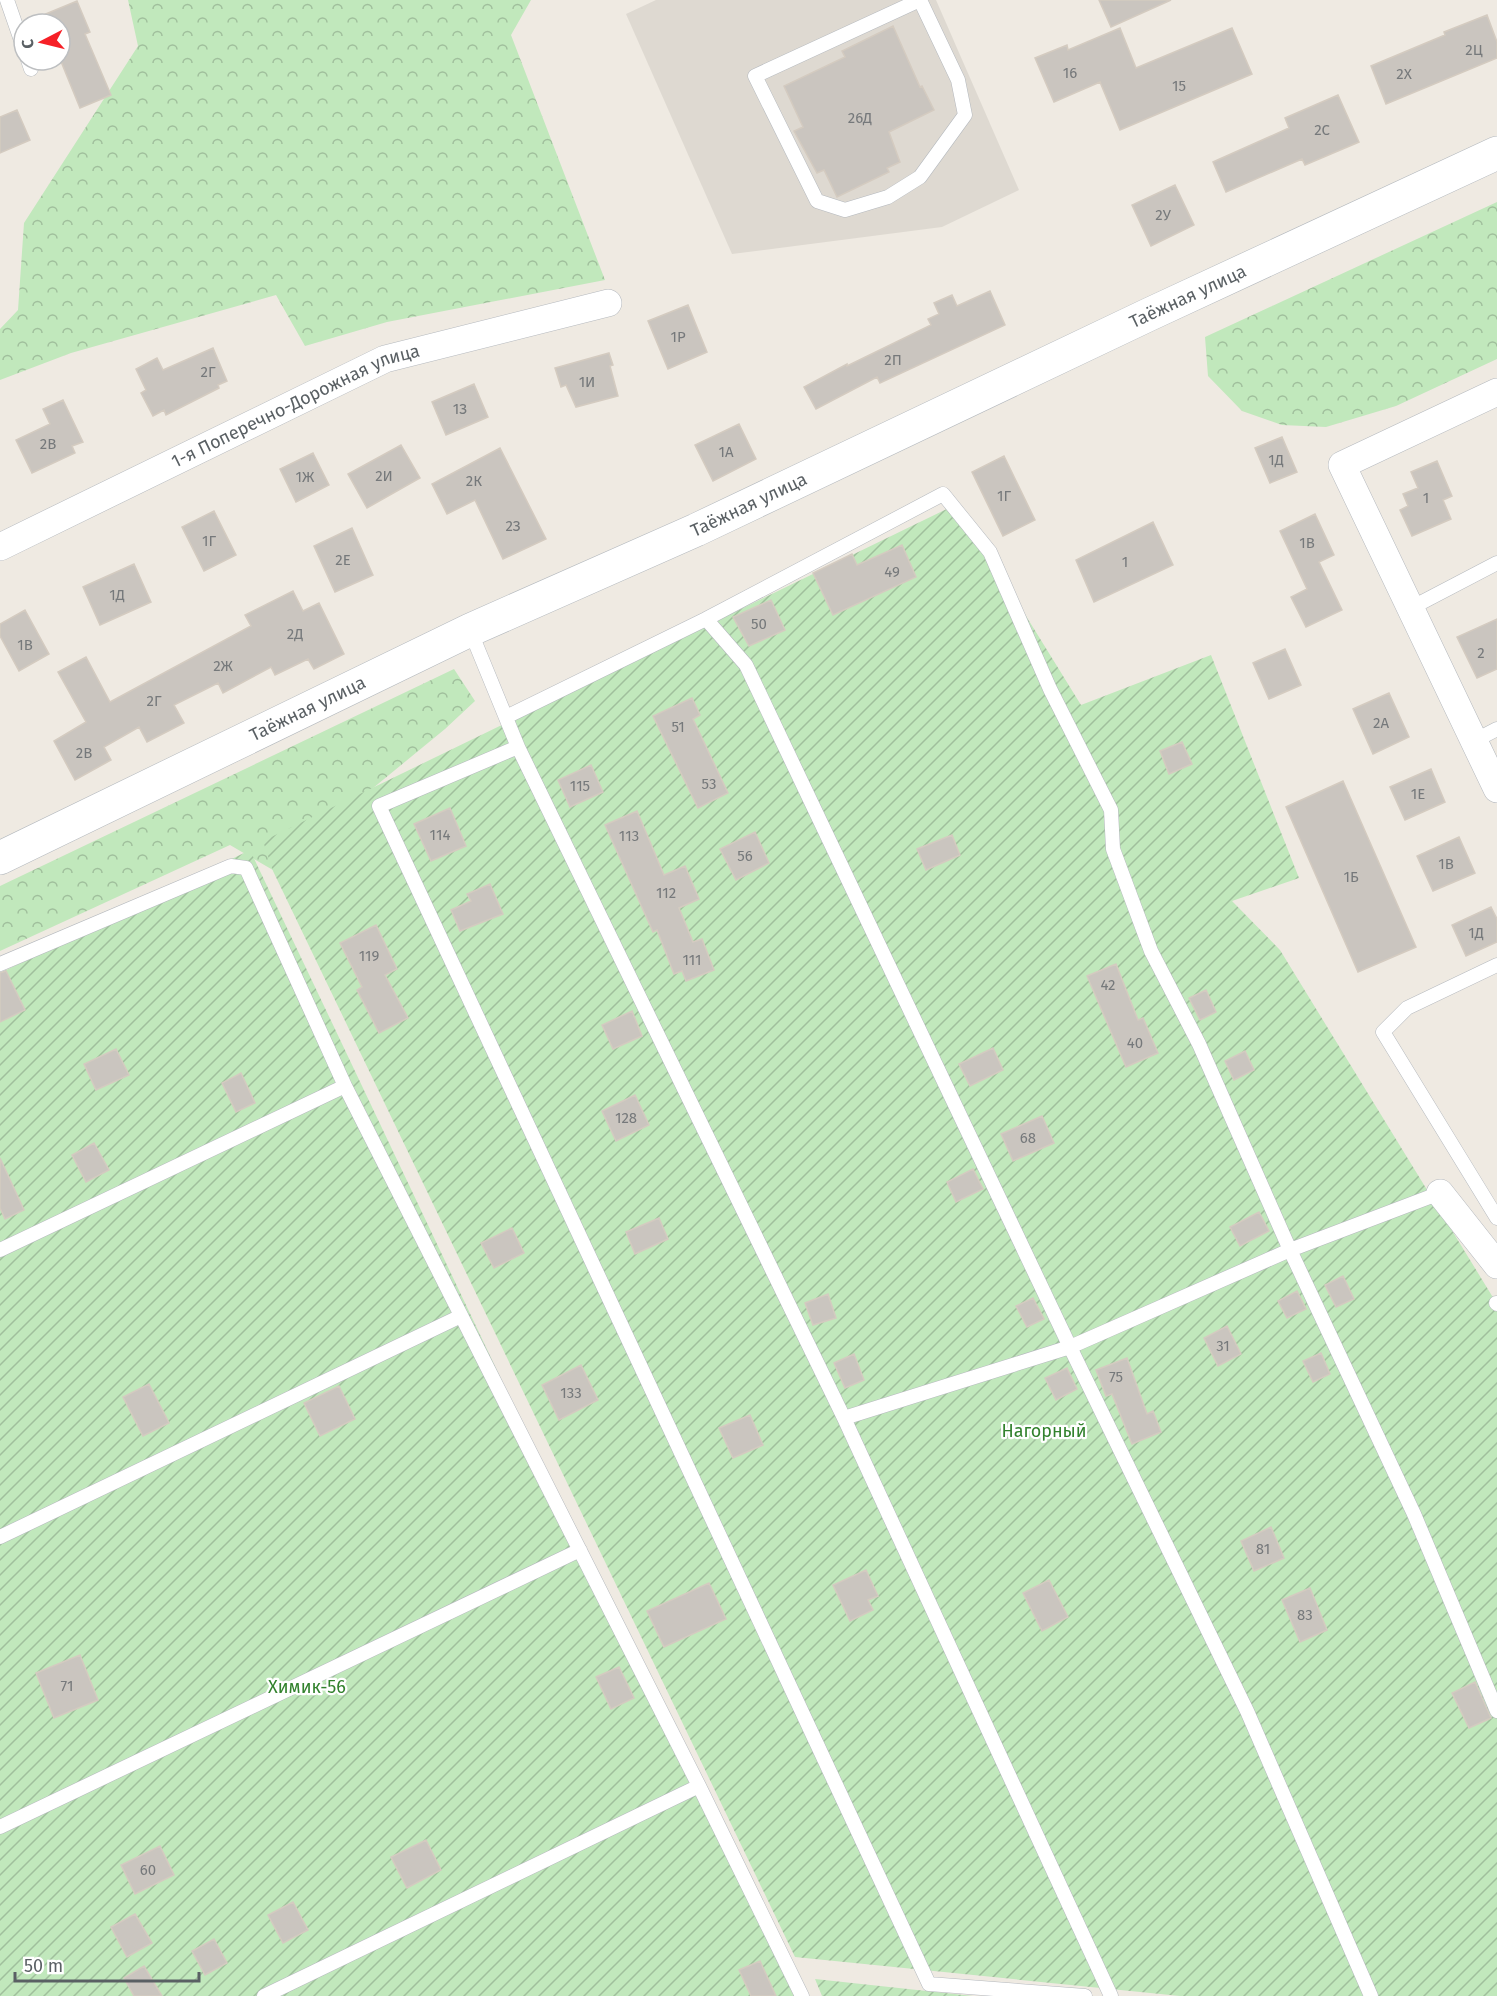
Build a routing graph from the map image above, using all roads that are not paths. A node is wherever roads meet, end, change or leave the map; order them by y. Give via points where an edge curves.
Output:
1 (7, 0) edge
2 (920, 0) edge
3 (12, 14) edge
4 (1497, 153) edge
5 (608, 303) dead end
6 (1497, 392) edge
7 (0, 547) edge
8 (1497, 563) edge
9 (1409, 609) junction
10 (706, 620) junction
11 (470, 630) junction
12 (506, 717) junction
13 (1485, 735) edge
14 (518, 747) junction
15 (1497, 789) edge
16 (0, 858) edge
17 (0, 964) edge
18 (1497, 965) edge
19 (345, 1086) junction
20 (1440, 1193) joint
21 (1497, 1218) edge
22 (0, 1250) edge
23 (1290, 1250) junction
24 (1497, 1264) edge
25 (461, 1316) junction
26 (1070, 1347) junction
27 (844, 1418) junction
28 (0, 1538) edge
29 (580, 1550) junction
30 (1497, 1711) edge
31 (699, 1786) junction
32 (0, 1827) edge
33 (264, 1996) edge
34 (802, 1996) edge
35 (1085, 1996) edge
36 (1112, 1996) edge
37 (1371, 1996) edge

1 - 3 lane
2 - 2 lane via 754,76 817,201 845,210 888,197 920,177 965,115 958,80
4 - 11 street, Таёжная улица via 696,530
5 - 7 street, 1-я Поперечно-Дорожная улица via 385,359
6 - 9 street via 1342,465
8 - 9 lane
9 - 13 street
10 - 12 lane
10 - 23 lane via 943,494 990,552 1050,689 1111,810 1113,849 1151,951 1199,1044
10 - 26 lane via 746,665
11 - 12 lane
11 - 16 street, Таёжная улица
12 - 14 lane
13 - 15 street
14 - 27 lane
14 - 35 lane via 379,806 929,1984
17 - 19 lane via 231,866 246,868
18 - 21 lane via 1407,1008 1383,1032
19 - 22 lane
19 - 25 lane
20 - 23 lane
20 - 24 street
23 - 26 lane
23 - 30 lane via 1414,1514
25 - 28 lane
25 - 29 lane
26 - 27 lane
26 - 37 lane via 1247,1712
27 - 36 lane
29 - 31 lane
29 - 32 lane
31 - 33 lane
31 - 34 lane

